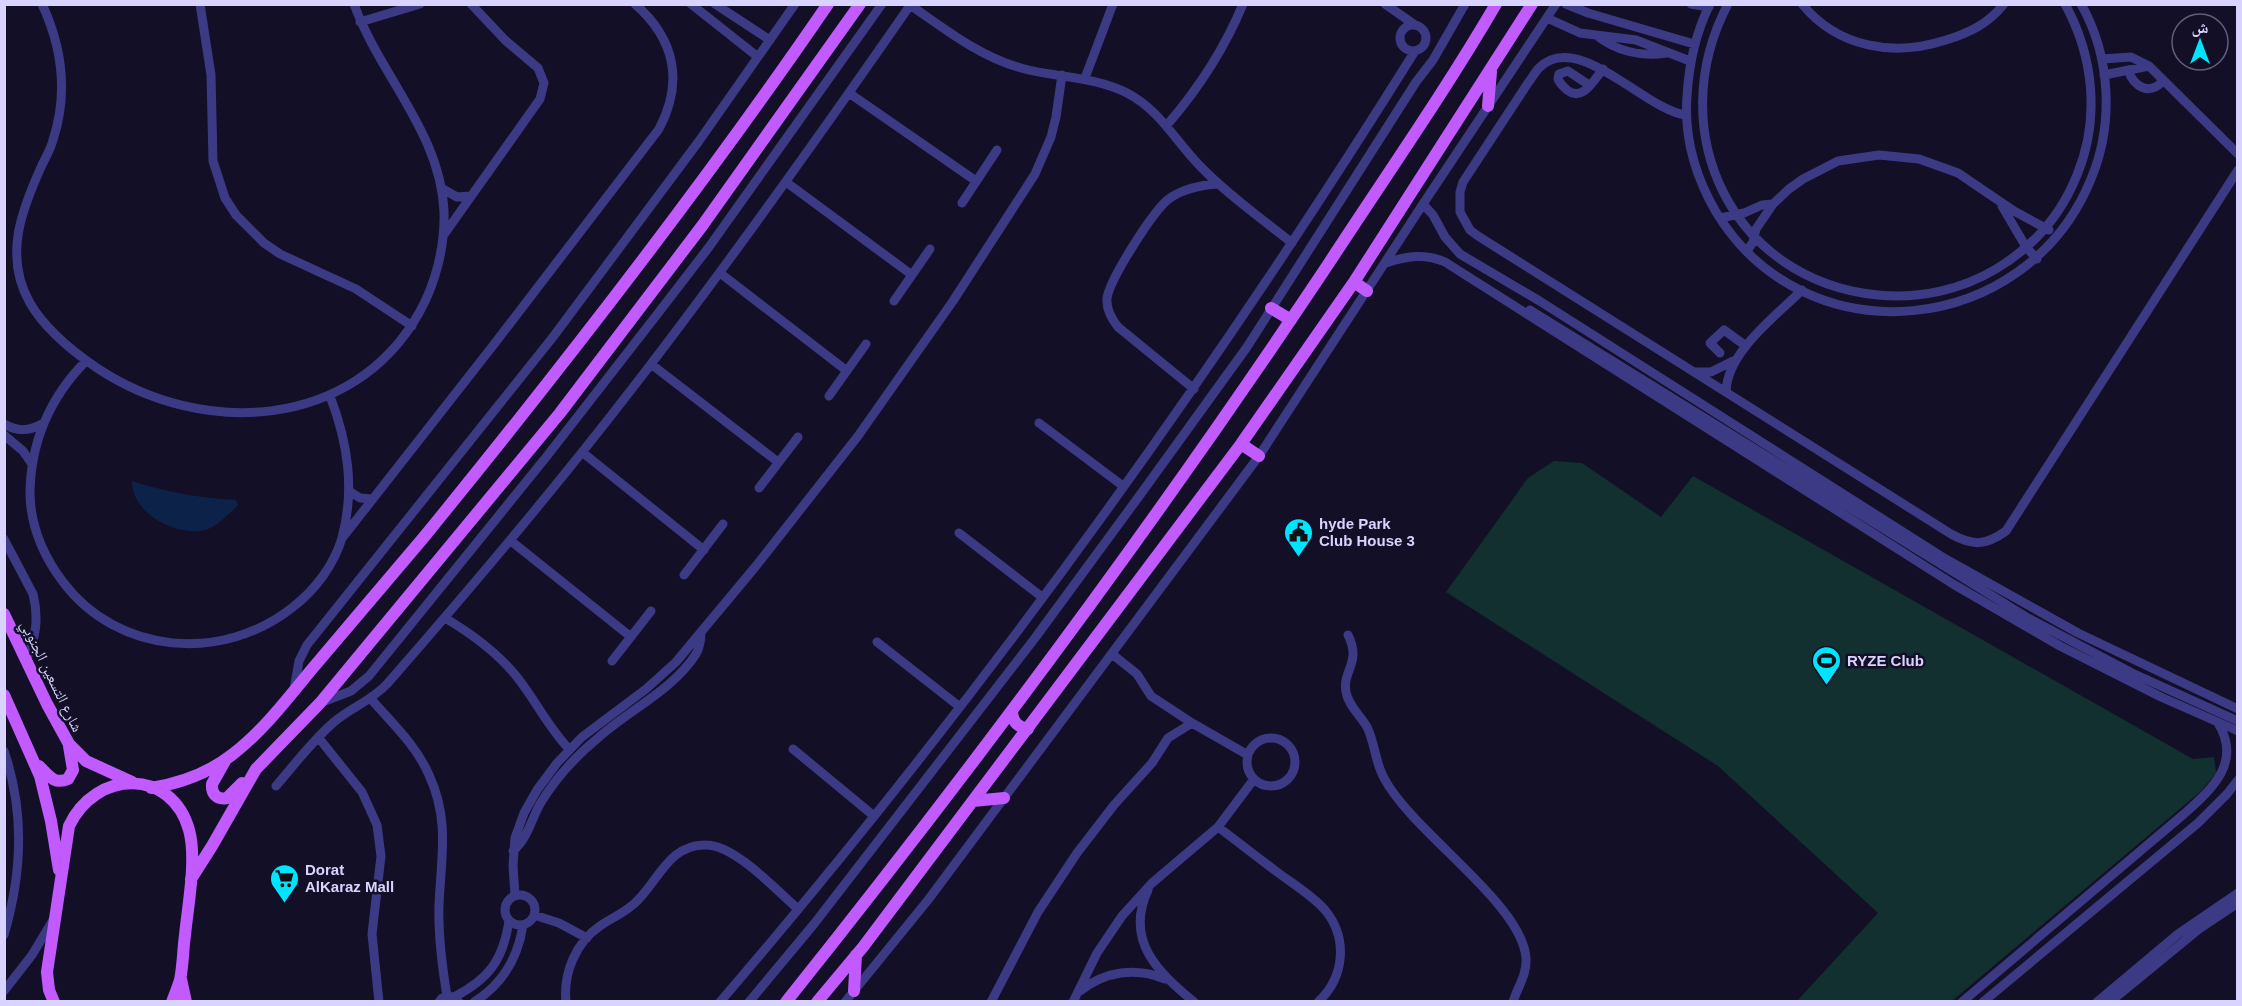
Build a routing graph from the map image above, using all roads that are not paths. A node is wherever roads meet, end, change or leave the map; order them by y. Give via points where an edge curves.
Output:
1 (42, 4) edge
2 (200, 4) edge
3 (354, 4) edge
4 (420, 4) edge
5 (471, 4) edge
6 (635, 4) edge
7 (691, 4) edge
8 (715, 4) edge
9 (795, 4) edge
10 (828, 4) edge
11 (860, 4) edge
12 (882, 4) edge
13 (1113, 4) edge
14 (1243, 4) edge
15 (1385, 4) edge
16 (1465, 4) edge
17 (1496, 4) edge
18 (1532, 4) edge
19 (1556, 4) edge
20 (1566, 4) edge
21 (1691, 4) edge
22 (1728, 4) edge
23 (1802, 4) edge
24 (2004, 4) edge
25 (2065, 4) edge
26 (2081, 4) edge
27 (910, 5) edge
28 (1709, 6) edge
29 (1587, 14) junction
30 (1547, 18) junction
31 (360, 22) junction
32 (1415, 25) junction
33 (1580, 33) junction
34 (770, 40) junction
35 (1694, 44) junction
36 (1414, 51) junction
37 (759, 57) junction
38 (2102, 59) junction
39 (1690, 61) junction
40 (2149, 66) junction
41 (1603, 69) junction
42 (1491, 70) junction
43 (2128, 70) junction
44 (1062, 75) junction
45 (2104, 75) junction
46 (1085, 78) junction
47 (2163, 81) junction
48 (1589, 86) dead end
49 (849, 93) junction
50 (1488, 106) junction
51 (1686, 116) junction
52 (1167, 125) junction
53 (997, 150) dead end
54 (2238, 154) edge
55 (2238, 170) edge
56 (976, 182) junction
57 (786, 183) junction
58 (1218, 184) junction
59 (441, 188) junction
60 (470, 196) junction
61 (2000, 202) junction
62 (962, 203) dead end
63 (1423, 204) junction
64 (1773, 204) junction
65 (1737, 215) junction
66 (1720, 218) junction
67 (2046, 228) junction
68 (443, 236) junction
69 (2059, 236) junction
70 (1754, 237) junction
71 (1292, 243) junction
72 (2026, 247) junction
73 (930, 249) dead end
74 (1747, 251) junction
75 (1393, 252) junction
76 (2037, 259) junction
77 (1386, 263) junction
78 (720, 273) junction
79 (912, 275) junction
80 (1354, 282) junction
81 (1802, 290) junction
82 (1367, 291) junction
83 (894, 301) dead end
84 (1271, 308) junction
85 (1291, 320) junction
86 (412, 326) junction
87 (866, 344) dead end
88 (1746, 346) junction
89 (1720, 353) dead end
90 (86, 360) junction
91 (1735, 360) junction
92 (651, 364) junction
93 (847, 371) junction
94 (1694, 372) junction
95 (1194, 389) junction
96 (1726, 392) junction
97 (330, 396) junction
98 (829, 396) dead end
99 (1039, 423) dead end
100 (4, 424) edge
101 (42, 424) junction
102 (4, 435) edge
103 (798, 437) dead end
104 (1241, 444) junction
105 (582, 452) junction
106 (1259, 456) junction
107 (778, 462) junction
108 (32, 464) junction
109 (1123, 486) junction
110 (759, 488) dead end
111 (349, 491) junction
112 (373, 499) junction
113 (723, 524) dead end
114 (959, 533) dead end
115 (342, 538) junction
116 (4, 539) edge
117 (510, 541) junction
118 (704, 550) junction
119 (684, 575) dead end
120 (1042, 597) junction
121 (651, 611) dead end
122 (4, 614) edge
123 (445, 618) junction
124 (1348, 635) dead end
125 (631, 637) junction
126 (877, 642) dead end
127 (1112, 654) junction
128 (26, 660) junction
129 (612, 661) dead end
130 (294, 691) junction
131 (4, 695) edge
132 (371, 699) junction
133 (320, 703) junction
134 (630, 707) junction
135 (960, 707) junction
136 (2238, 709) edge
137 (1012, 710) junction
138 (2238, 721) edge
139 (1192, 723) junction
140 (2218, 723) junction
141 (1028, 729) junction
142 (2238, 731) edge
143 (318, 737) junction
144 (992, 738) junction
145 (69, 744) junction
146 (569, 749) junction
147 (793, 749) dead end
148 (4, 751) edge
149 (1010, 752) junction
150 (1248, 755) junction
151 (226, 760) junction
152 (36, 764) junction
153 (256, 769) junction
154 (1254, 779) junction
155 (2238, 780) edge
156 (136, 784) junction
157 (276, 786) dead end
158 (152, 788) junction
159 (1004, 798) junction
160 (973, 801) junction
161 (874, 816) junction
162 (1218, 827) junction
163 (513, 851) junction
164 (191, 879) junction
165 (60, 881) junction
166 (1152, 883) junction
167 (2238, 893) edge
168 (515, 895) junction
169 (2231, 903) edge
170 (798, 909) junction
171 (534, 915) junction
172 (55, 918) junction
173 (509, 921) junction
174 (523, 925) junction
175 (4, 935) edge
176 (587, 938) junction
177 (856, 955) junction
178 (180, 978) junction
179 (1168, 980) junction
180 (4, 991) edge
181 (854, 991) junction
182 (1075, 997) edge
183 (450, 999) edge
184 (54, 1002) edge
185 (172, 1002) edge
186 (186, 1002) edge
187 (380, 1002) edge
188 (474, 1002) edge
189 (566, 1002) edge
190 (720, 1002) edge
191 (749, 1002) edge
192 (786, 1002) edge
193 (817, 1002) edge
194 (845, 1002) edge
195 (991, 1002) edge
196 (1194, 1002) edge
197 (1318, 1002) edge
198 (1514, 1002) edge
199 (1962, 1002) edge
200 (1983, 1002) edge
201 (2097, 1002) edge
202 (2110, 1002) edge

1 - 90 street via 57,42 62,92 53,141 21,213 16,258 25,291 42,320
2 - 86 street via 211,75 213,161 236,215 280,254 356,289
3 - 31 street
4 - 31 street
5 - 60 street via 538,68 544,83 540,99
6 - 112 street via 655,24 669,52 674,84 659,129
7 - 37 street
8 - 34 street
9 - 34 street
10 - 130 main road via 720,158 540,395
11 - 133 main road via 736,180 614,343 529,452
12 - 133 street via 709,247 547,456 369,676 351,691
13 - 46 street
14 - 52 street via 1209,71
15 - 32 street
16 - 84 street via 1433,60
17 - 85 main road
18 - 42 main road
19 - 30 street
20 - 29 street
21 - 28 street
22 - 65 street via 1718,22 1705,65 1701,110 1712,165
23 - 24 street via 1836,33 1870,46 1893,49 1925,46 1964,34 1986,22
25 - 67 street via 2088,65 2091,115 2082,163
26 - 38 street
27 - 44 street via 982,52 1020,68
27 - 49 street
28 - 35 street
29 - 33 street
29 - 35 street
30 - 33 street
30 - 50 street
31 - 59 street via 422,129
32 - 36 street via 1426,38 1424,46
32 - 36 street via 1403,30 1400,38 1402,46
33 - 39 street via 1596,35 1609,46 1624,50 1667,53
34 - 37 street
35 - 39 street
36 - 71 street
37 - 130 street via 560,328 307,645 299,661
38 - 40 street via 2131,57
38 - 45 street
39 - 51 street
40 - 43 street
40 - 47 street
41 - 48 street
41 - 51 street via 1665,110
41 - 94 street via 1561,58 1539,68 1463,182 1460,212 1478,236
42 - 50 main road
42 - 80 main road
43 - 45 street
43 - 47 street via 2135,84 2144,89
44 - 46 street
44 - 134 street via 1056,117 1040,163 907,369 802,509 701,632 699,647 684,669 669,684
45 - 69 street via 2105,123 2097,163 2086,193
46 - 52 street via 1132,96
47 - 54 street
49 - 56 street
49 - 57 street
50 - 63 street
51 - 66 street via 1697,171
52 - 58 street
53 - 56 street
55 - 96 street via 2010,525 1993,540 1964,541
56 - 62 street
57 - 78 street
57 - 79 street
58 - 71 street
58 - 95 street via 1180,192 1158,207 1111,286 1107,301 1118,327
59 - 60 street via 451,195
59 - 68 street
60 - 68 street
61 - 64 street via 1975,183 1939,165 1879,155 1838,161 1803,179
61 - 67 street
61 - 72 street
63 - 75 street
63 - 136 street via 1460,254 1944,558 2078,633
64 - 65 street
64 - 70 street
65 - 66 street
65 - 70 street
66 - 74 street
67 - 69 street
67 - 72 street
68 - 86 street via 433,281
69 - 76 street
70 - 72 street via 1795,268 1817,279 1856,292 1889,296 1939,292 1963,285 1986,275
70 - 74 street
71 - 95 street
72 - 76 street
73 - 79 street
74 - 81 street
75 - 77 street
75 - 138 street via 1442,255 2028,618 2132,673
76 - 81 street via 1992,290 1951,305 1917,311 1866,310
77 - 82 street
77 - 140 street via 1420,256 1445,262 1953,584 2060,646
78 - 92 street
78 - 93 street
79 - 83 street
80 - 82 main road
80 - 104 main road
81 - 88 street
82 - 106 street
84 - 85 main road
84 - 191 street via 1035,638
85 - 137 main road via 1152,520
86 - 97 street via 376,367
87 - 93 street
88 - 89 street via 1724,330 1710,343
88 - 91 street
90 - 97 street via 145,393 203,410 279,411
90 - 101 street via 60,392
91 - 94 street via 1711,372
91 - 96 street via 1727,376
92 - 105 street
92 - 107 street
93 - 98 street
94 - 96 street
95 - 109 street
97 - 111 street via 345,442
99 - 109 street
100 - 101 street via 27,430
101 - 108 street
102 - 108 street
103 - 107 street
104 - 106 main road
104 - 141 main road
105 - 117 street
105 - 118 street
106 - 127 street
107 - 110 street
108 - 115 street via 35,528 55,571 69,590 104,620 149,640 185,645 220,642 266,626 304,598 320,580
109 - 120 street
111 - 112 street via 360,498
111 - 115 street
112 - 115 street
113 - 118 street
114 - 120 street
116 - 128 street via 35,604 35,634
117 - 123 street
117 - 125 street
118 - 119 street
120 - 135 street
121 - 125 street
122 - 128 main road, شارع التسعين الجنوبي
123 - 132 street
123 - 146 street via 500,658
124 - 198 street via 1354,658 1346,679 1346,694 1367,728 1390,790 1492,899 1520,938 1526,965
125 - 129 street
126 - 135 street
127 - 139 street via 1137,674 1151,696
127 - 159 street
128 - 145 main road, شارع التسعين الجنوبي
130 - 151 main road
131 - 152 main road
132 - 143 street via 336,720
132 - 183 street via 421,758 441,810 444,848 439,923
133 - 153 main road
134 - 146 street via 596,725
134 - 163 street via 556,781 539,806 524,840
135 - 161 street
137 - 141 main road via 1014,721
137 - 144 main road
139 - 150 street
139 - 195 street via 1168,738 1077,853 1038,912
140 - 142 street
140 - 199 street via 2230,747 2229,759 2221,775 2196,803
141 - 149 main road
143 - 157 street
143 - 187 street via 363,792 377,825 381,856 372,934
144 - 149 main road via 1002,739
144 - 192 main road
145 - 152 main road via 73,765 68,779 53,780
145 - 156 main road, شارع التسعين الجنوبي via 86,760
146 - 163 street via 530,799
147 - 161 street
148 - 175 street via 19,815 15,892
149 - 160 main road
150 - 154 street via 1247,764
150 - 154 street via 1258,742 1274,738 1289,745 1296,760 1292,776 1278,785
151 - 153 main road via 212,784 219,798 230,796
151 - 158 main road via 190,778
152 - 165 main road via 45,791
153 - 164 main road
154 - 162 street
155 - 200 street via 2198,823
156 - 158 main road
156 - 165 main road via 122,784 95,793 75,813 69,826
158 - 164 main road via 176,805 190,832
159 - 160 main road
159 - 181 street
160 - 177 main road
161 - 170 street
162 - 166 street
162 - 197 street via 1313,899 1331,919 1339,938 1341,958 1333,983
163 - 168 street
164 - 178 main road
165 - 172 main road
166 - 179 street via 1142,908 1142,934 1151,959
166 - 182 street via 1109,934
167 - 169 street
168 - 171 street via 529,898
168 - 173 street via 504,909
169 - 201 street via 2178,934
169 - 202 street
170 - 176 street via 734,854 716,846 696,846 670,859 631,907
170 - 190 street
171 - 174 street
171 - 176 street via 560,923
172 - 180 street
172 - 184 main road via 47,972
173 - 174 street
173 - 183 street via 505,944 495,964 481,980
174 - 188 street via 518,949 507,970 492,989
176 - 189 street via 570,965
177 - 181 main road
177 - 193 main road
178 - 185 main road
178 - 186 main road
179 - 182 street via 1144,972 1120,973 1097,980
179 - 196 street
181 - 194 street

